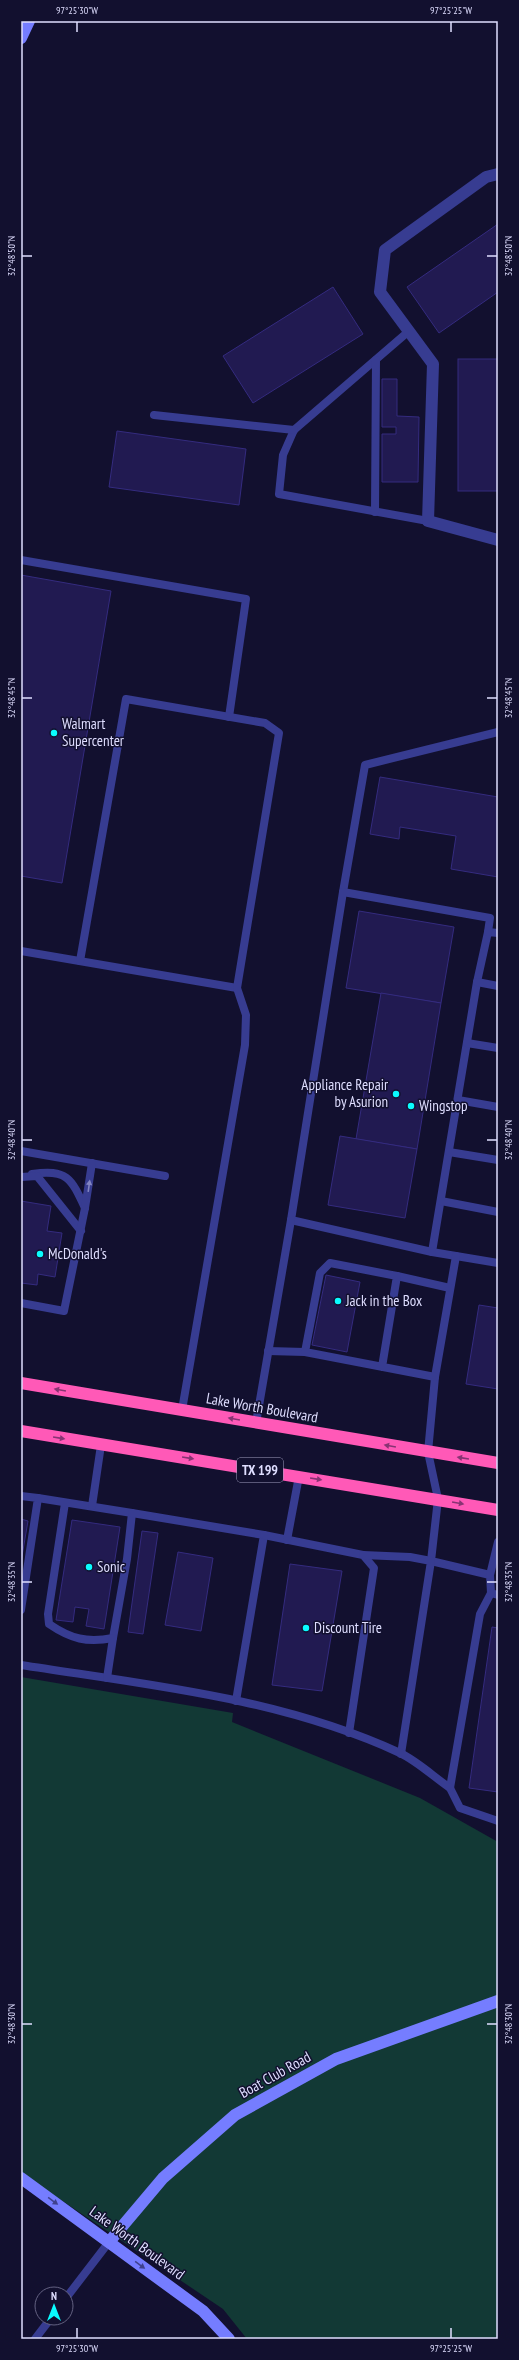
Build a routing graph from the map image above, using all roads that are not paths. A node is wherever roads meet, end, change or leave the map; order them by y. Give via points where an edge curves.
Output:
1 (29, 21) edge
2 (21, 38) edge
3 (498, 174) edge
4 (409, 332) junction
5 (376, 360) junction
6 (154, 414) dead end
7 (294, 430) junction
8 (375, 512) junction
9 (428, 522) junction
10 (498, 540) edge
11 (21, 560) edge
12 (229, 717) junction
13 (498, 732) edge
14 (343, 892) junction
15 (488, 932) junction
16 (498, 933) edge
17 (21, 951) edge
18 (80, 961) junction
19 (477, 982) junction
20 (498, 986) edge
21 (237, 988) junction
22 (467, 1042) junction
23 (498, 1048) edge
24 (458, 1100) junction
25 (498, 1107) edge
26 (21, 1151) edge
27 (449, 1152) junction
28 (498, 1160) edge
29 (92, 1163) junction
30 (21, 1176) edge
31 (165, 1176) dead end
32 (441, 1201) junction
33 (85, 1208) junction
34 (498, 1212) edge
35 (291, 1220) junction
36 (81, 1231) junction
37 (432, 1252) junction
38 (456, 1256) junction
39 (498, 1263) edge
40 (398, 1276) junction
41 (450, 1288) junction
42 (21, 1303) edge
43 (268, 1351) junction
44 (305, 1352) junction
45 (382, 1367) junction
46 (435, 1377) junction
47 (21, 1383) edge
48 (182, 1410) junction
49 (256, 1423) junction
50 (21, 1431) edge
51 (101, 1444) junction
52 (428, 1452) junction
53 (498, 1463) edge
54 (299, 1476) junction
55 (21, 1496) edge
56 (38, 1498) junction
57 (438, 1499) junction
58 (65, 1503) junction
59 (92, 1506) junction
60 (498, 1510) edge
61 (132, 1513) junction
62 (264, 1535) junction
63 (287, 1540) junction
64 (498, 1542) edge
65 (363, 1555) junction
66 (430, 1561) junction
67 (490, 1575) junction
68 (495, 1594) edge
69 (21, 1610) edge
70 (113, 1638) junction
71 (21, 1665) edge
72 (108, 1678) junction
73 (236, 1701) junction
74 (349, 1733) junction
75 (401, 1754) junction
76 (450, 1788) junction
77 (498, 1821) edge
78 (498, 2001) edge
79 (21, 2178) edge
80 (108, 2242) junction
81 (74, 2287) edge
82 (44, 2326) edge
83 (34, 2339) edge
84 (229, 2339) edge

1 - 2 main road
3 - 4 street via 486,177 385,250 380,292
4 - 5 lane
4 - 9 street via 434,364
5 - 7 lane
5 - 8 lane
6 - 7 lane
7 - 8 lane via 283,455 280,494
8 - 9 lane
9 - 10 street
11 - 12 lane via 246,599
12 - 18 lane via 126,699
12 - 21 lane via 265,723 279,733
13 - 14 lane via 366,765
14 - 15 lane via 490,918
14 - 35 lane
15 - 16 lane
15 - 19 lane
17 - 18 lane
18 - 21 lane
19 - 20 lane
19 - 22 lane
21 - 48 lane via 246,1016 245,1045
22 - 23 lane
22 - 24 lane
24 - 25 lane
24 - 27 lane
26 - 29 lane
27 - 28 lane
27 - 32 lane
29 - 31 lane
33 -> 29 lane
30 - 33 lane via 48,1172 60,1174 72,1181
30 - 36 lane via 37,1176
32 - 34 lane
32 - 37 lane
33 - 36 lane
35 - 37 lane
35 - 43 lane
36 - 42 lane via 64,1311
37 - 38 lane
38 - 39 lane
38 - 41 lane
40 - 41 lane
40 - 44 lane via 330,1263 320,1273
40 - 45 lane
41 - 46 lane
43 - 44 lane
43 - 49 lane
44 - 45 lane
45 - 46 lane
46 - 52 lane
48 -> 47 highway, Lake Worth Boulevard
49 -> 48 highway, Lake Worth Boulevard
52 -> 49 highway, Lake Worth Boulevard
50 -> 51 highway, TX 199
51 -> 54 highway, TX 199
51 - 59 lane
53 -> 52 highway, Lake Worth Boulevard
52 - 57 lane
54 -> 57 highway, TX 199
54 - 63 lane
55 - 56 lane
56 - 58 lane
56 - 69 lane
57 -> 60 highway, TX 199
57 - 66 lane
58 - 59 lane
58 - 70 lane via 48,1614 49,1624 65,1635 95,1642
59 - 61 lane
61 - 62 lane
61 - 70 lane
62 - 63 lane
62 - 73 lane
63 - 65 lane
64 - 67 lane
65 - 66 lane via 410,1557
65 - 74 lane via 374,1568
66 - 67 lane
66 - 75 lane
67 - 68 lane
68 - 76 lane via 480,1614
70 - 72 lane
71 - 72 lane
72 - 73 lane
73 - 74 lane via 306,1716
74 - 75 lane
75 - 76 lane
76 - 77 lane via 460,1808
78 - 80 main road, Boat Club Road via 336,2060 235,2115 163,2178
79 -> 80 main road, Lake Worth Boulevard
80 - 81 lane
80 -> 84 main road, Lake Worth Boulevard via 203,2311
82 - 83 lane

